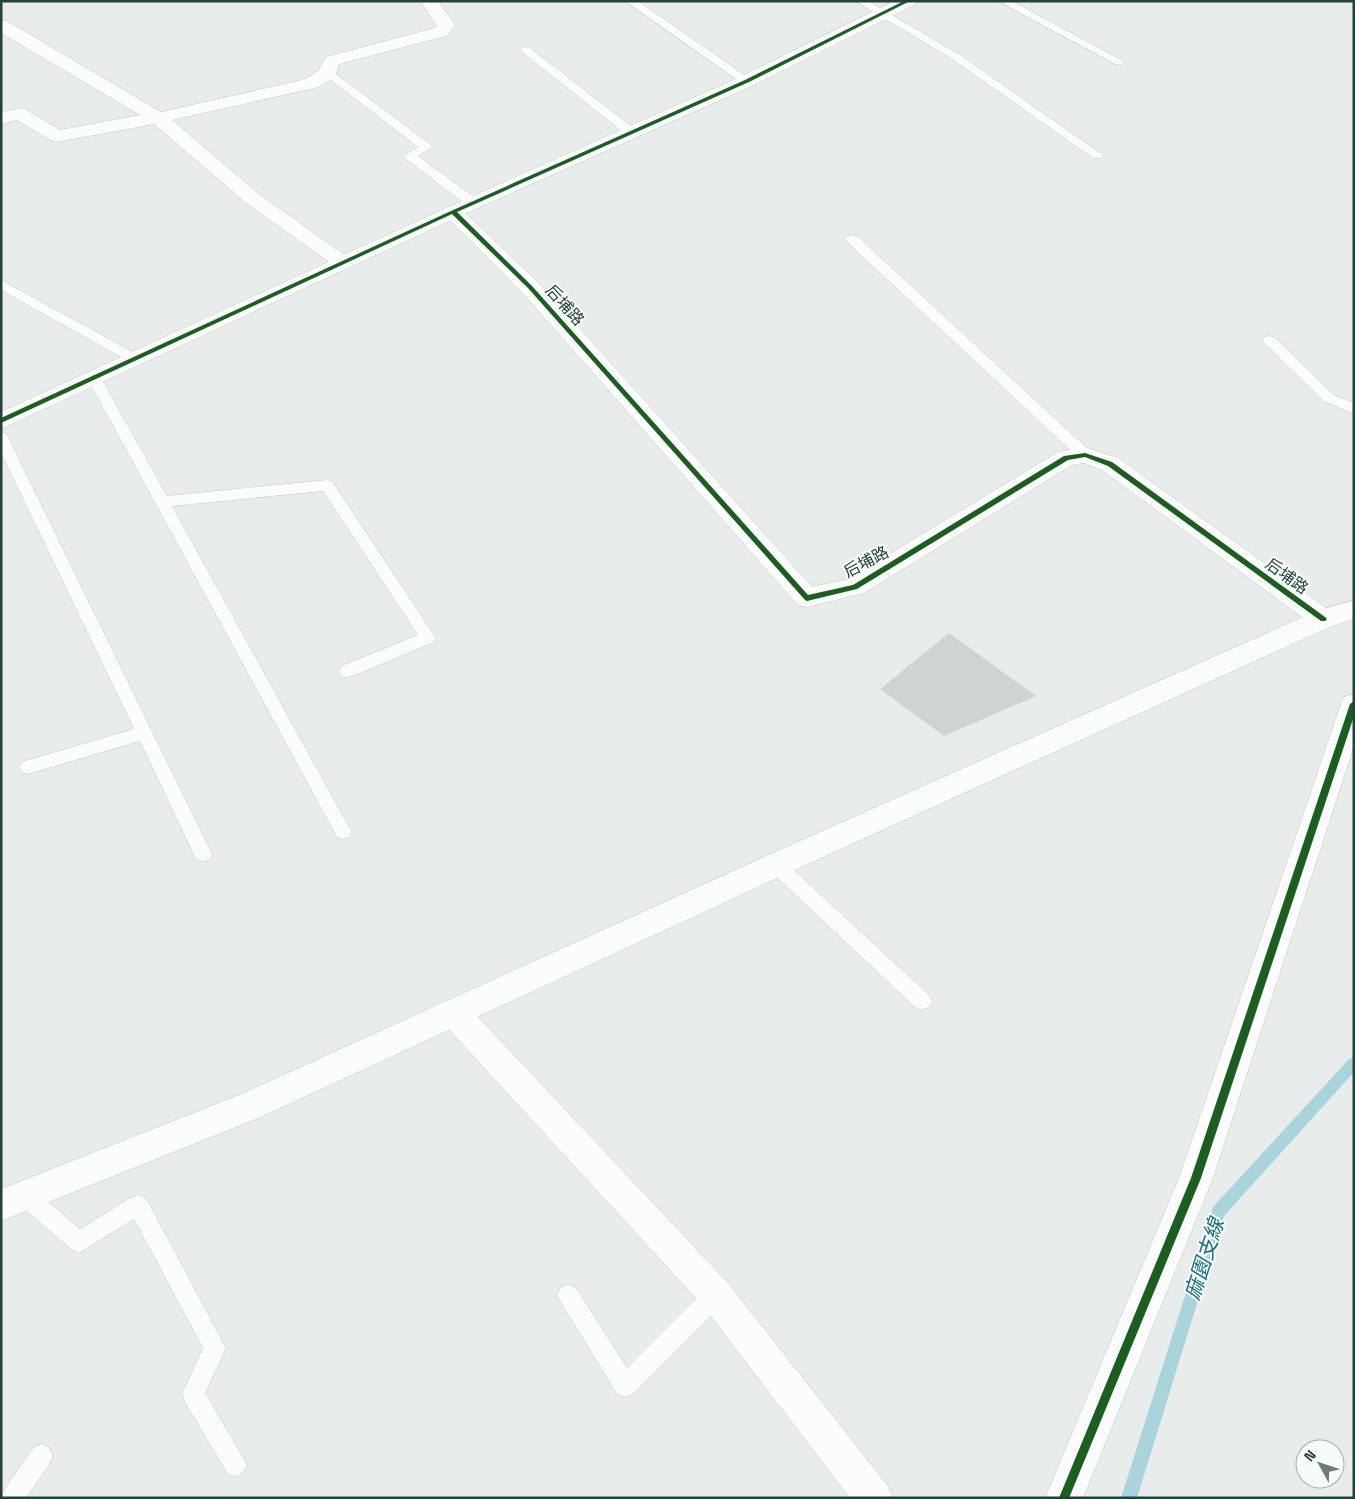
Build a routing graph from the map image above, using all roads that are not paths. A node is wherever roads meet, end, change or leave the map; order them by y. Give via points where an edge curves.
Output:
1 (429, 1) edge
2 (630, 1) edge
3 (860, 1) edge
4 (908, 1) edge
5 (1004, 1) edge
6 (884, 14) junction
7 (1, 25) edge
8 (526, 50) dead end
9 (1119, 62) dead end
10 (328, 73) junction
11 (747, 82) junction
12 (1, 118) edge
13 (158, 118) junction
14 (632, 133) junction
15 (1097, 155) dead end
16 (463, 208) junction
17 (852, 239) dead end
18 (343, 263) junction
19 (1, 284) edge
20 (1269, 340) dead end
21 (135, 359) junction
22 (94, 378) junction
23 (1354, 409) edge
24 (1, 421) edge
25 (1, 437) edge
26 (1085, 456) junction
27 (162, 502) junction
28 (1354, 609) edge
29 (1323, 619) junction
30 (346, 671) dead end
31 (1354, 704) edge
32 (145, 734) junction
33 (28, 767) dead end
34 (343, 832) dead end
35 (204, 854) dead end
36 (776, 865) junction
37 (922, 1001) dead end
38 (454, 1013) junction
39 (13, 1200) edge
40 (716, 1295) junction
41 (568, 1296) dead end
42 (41, 1456) dead end
43 (235, 1465) dead end
44 (12, 1498) edge
45 (874, 1498) edge
46 (1064, 1498) edge

1 - 10 street via 446,25 441,32 331,62
2 - 11 lane
3 - 6 lane
4 - 6 street
5 - 9 lane
6 - 11 street
6 - 15 lane via 956,57
7 - 13 street
8 - 14 lane
10 - 13 street via 312,83
10 - 16 lane via 426,147 410,156
11 - 14 street
12 - 13 street via 20,114 57,136
13 - 18 street via 252,198
14 - 16 street
16 - 18 street
16 - 26 street, 后埔路 via 807,598 855,587 1066,458
17 - 26 lane
18 - 21 street
19 - 21 lane
20 - 23 lane via 1329,398
21 - 22 street
22 - 24 street
22 - 27 lane
25 - 32 lane
26 - 29 street, 后埔路 via 1110,464
27 - 30 lane via 327,485 428,638
27 - 34 lane
28 - 29 street
29 - 36 street
31 - 46 street via 1196,1178
32 - 33 lane
32 - 35 lane
36 - 37 lane
36 - 38 street
38 - 39 street via 250,1106
38 - 40 street
39 - 43 lane via 79,1242 138,1205 215,1348 193,1394
40 - 41 lane via 625,1386
40 - 45 street
42 - 44 lane

